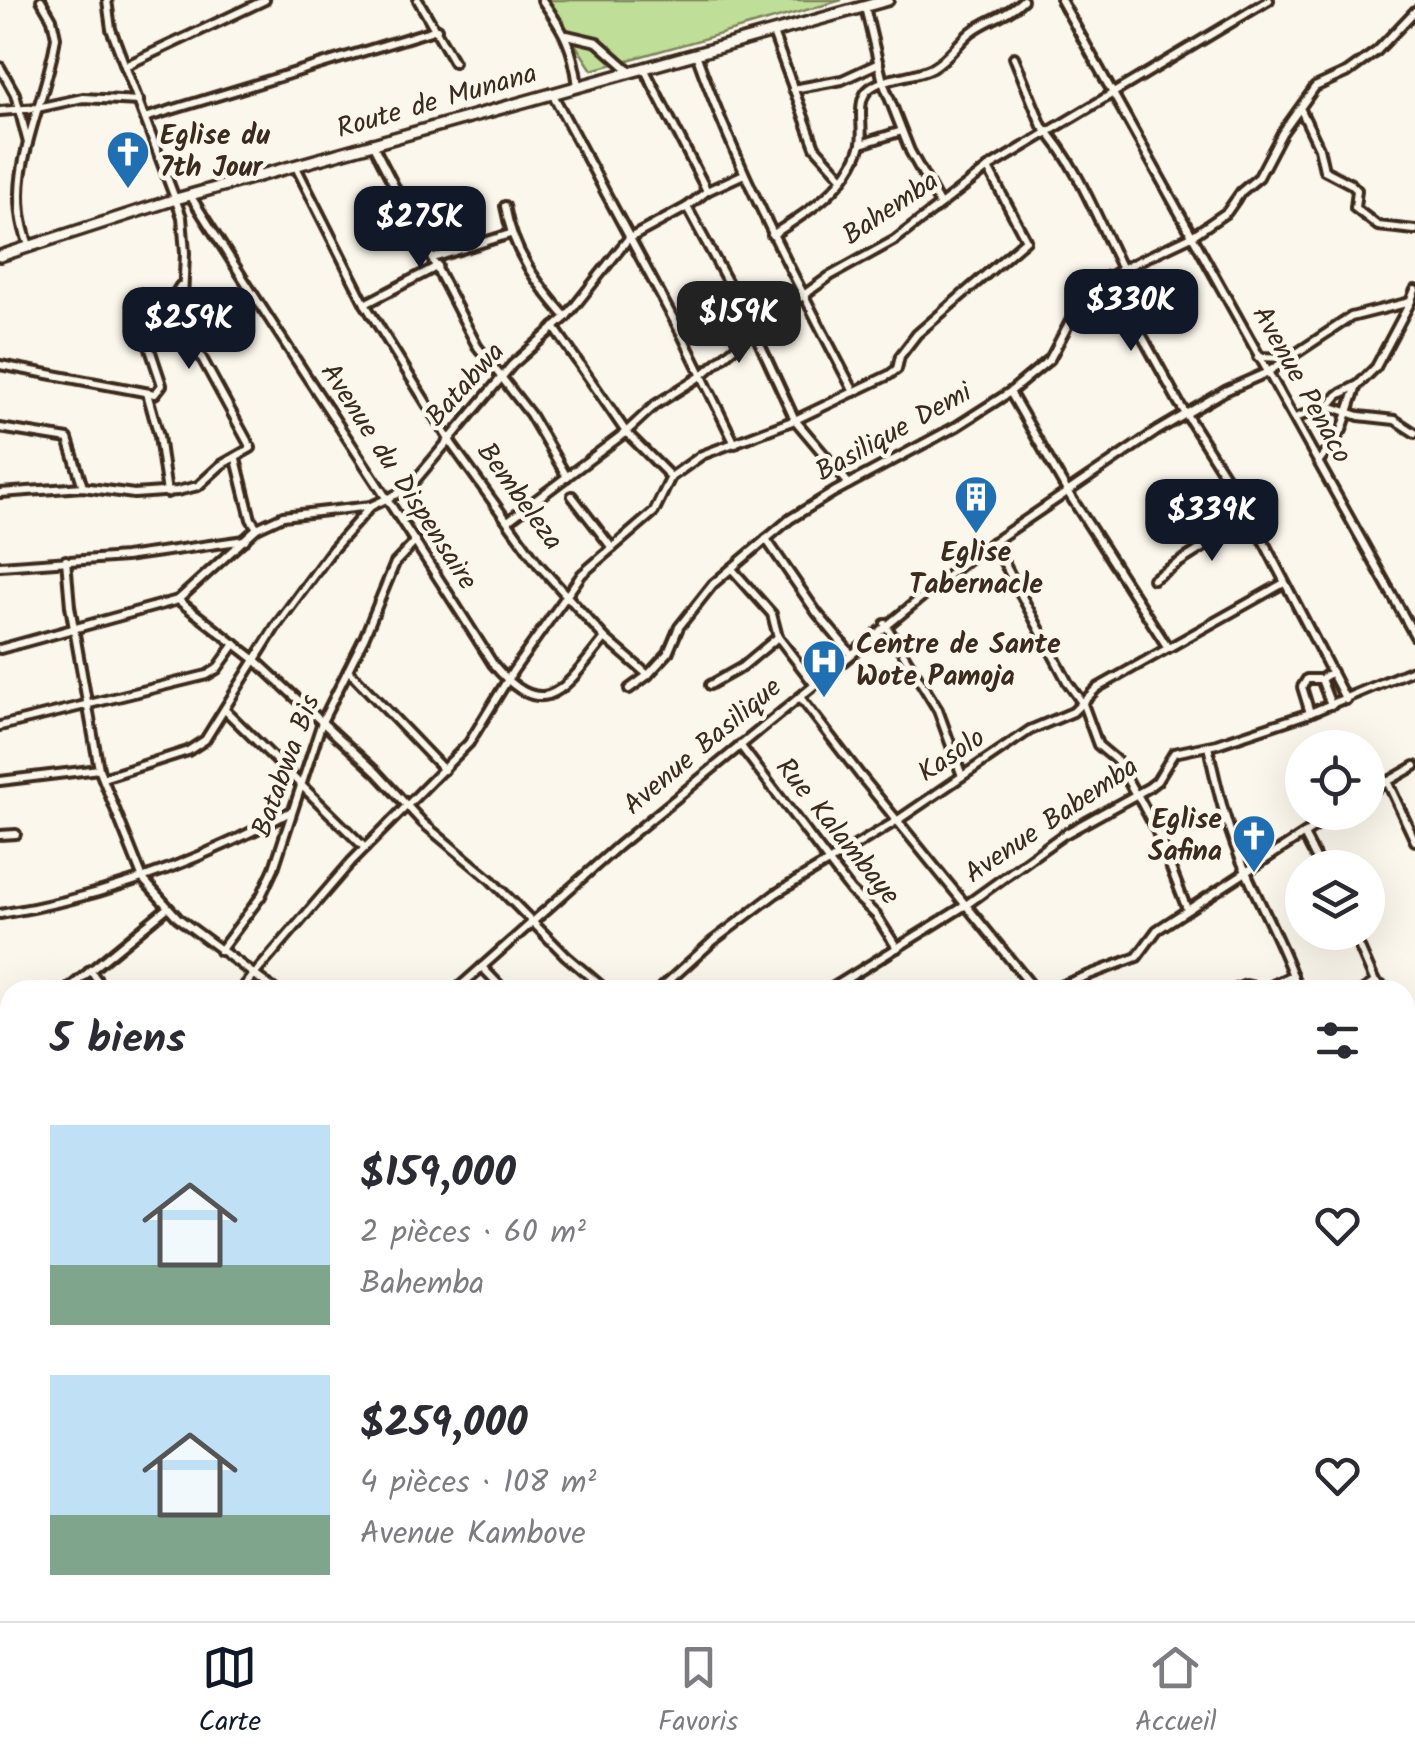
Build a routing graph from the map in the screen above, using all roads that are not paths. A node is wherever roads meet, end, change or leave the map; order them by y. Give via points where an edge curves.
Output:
1 (40, 0) edge
2 (107, 0) edge
3 (265, 0) edge
4 (418, 0) edge
5 (542, 0) edge
6 (888, 0) edge
7 (1023, 0) edge
8 (1061, 0) edge
9 (1269, 0) edge
10 (865, 7) junction
11 (1415, 12) edge
12 (1407, 22) junction
13 (437, 28) junction
14 (1415, 31) edge
15 (774, 33) junction
16 (566, 34) junction
17 (696, 54) junction
18 (1014, 58) dead end
19 (454, 62) dead end
20 (879, 63) junction
21 (126, 66) junction
22 (0, 67) edge
23 (644, 68) junction
24 (630, 72) junction
25 (884, 82) junction
26 (578, 86) junction
27 (793, 90) junction
28 (1114, 91) junction
29 (552, 93) junction
30 (138, 101) junction
31 (38, 108) junction
32 (20, 110) junction
33 (1302, 110) junction
34 (0, 111) edge
35 (145, 118) junction
36 (903, 131) junction
37 (1050, 134) junction
38 (372, 143) junction
39 (860, 144) junction
40 (28, 145) junction
41 (296, 166) junction
42 (988, 168) junction
43 (744, 174) junction
44 (842, 177) junction
45 (706, 191) junction
46 (190, 195) junction
47 (176, 199) junction
48 (940, 205) junction
49 (505, 206) dead end
50 (687, 206) junction
51 (1415, 230) edge
52 (510, 234) junction
53 (772, 235) junction
54 (1192, 236) junction
55 (628, 239) junction
56 (29, 245) junction
57 (0, 256) edge
58 (435, 262) junction
59 (1122, 269) junction
60 (1109, 276) junction
61 (183, 281) junction
62 (1415, 290) edge
63 (804, 298) junction
64 (1413, 300) edge
65 (365, 304) junction
66 (566, 317) junction
67 (554, 327) junction
68 (754, 331) junction
69 (1258, 357) junction
70 (1288, 358) junction
71 (0, 366) edge
72 (1268, 372) junction
73 (701, 376) junction
74 (500, 379) junction
75 (1358, 385) junction
76 (854, 392) junction
77 (1010, 392) junction
78 (148, 393) junction
79 (1329, 406) junction
80 (1348, 412) junction
81 (1185, 413) junction
82 (1295, 418) junction
83 (795, 420) junction
84 (0, 428) edge
85 (626, 432) junction
86 (1415, 433) edge
87 (448, 438) junction
88 (736, 444) junction
89 (236, 458) junction
90 (1319, 461) junction
91 (566, 476) junction
92 (672, 477) junction
93 (849, 484) junction
94 (83, 487) junction
95 (1067, 491) junction
96 (0, 493) edge
97 (167, 493) junction
98 (572, 496) dead end
99 (386, 497) junction
100 (372, 506) junction
101 (1251, 517) junction
102 (508, 521) junction
103 (258, 528) junction
104 (766, 538) junction
105 (245, 540) junction
106 (416, 541) junction
107 (993, 542) junction
108 (612, 548) junction
109 (66, 560) junction
110 (0, 566) edge
111 (731, 568) junction
112 (1154, 579) dead end
113 (1284, 583) junction
114 (567, 595) junction
115 (178, 600) junction
116 (885, 624) junction
117 (74, 627) junction
118 (1415, 636) edge
119 (778, 637) junction
120 (604, 638) junction
121 (235, 644) junction
122 (1168, 648) junction
123 (0, 649) edge
124 (851, 654) junction
125 (254, 659) junction
126 (1415, 669) edge
127 (348, 670) junction
128 (1332, 672) junction
129 (648, 675) junction
130 (1322, 679) junction
131 (507, 681) junction
132 (814, 684) junction
133 (710, 685) dead end
134 (629, 688) dead end
135 (800, 697) junction
136 (1346, 700) junction
137 (1083, 704) junction
138 (88, 705) junction
139 (1331, 705) junction
140 (226, 710) junction
141 (1310, 712) junction
142 (322, 722) junction
143 (0, 726) edge
144 (740, 746) junction
145 (1208, 746) junction
146 (1415, 766) edge
147 (99, 769) junction
148 (444, 770) junction
149 (962, 776) junction
150 (103, 778) junction
151 (0, 781) edge
152 (1387, 781) joint
153 (301, 782) junction
154 (1137, 794) junction
155 (406, 806) junction
156 (292, 812) junction
157 (898, 820) junction
158 (1311, 830) edge
159 (16, 834) dead end
160 (1304, 835) junction
161 (0, 836) edge
162 (1415, 841) edge
163 (365, 848) junction
164 (1312, 850) edge
165 (828, 859) junction
166 (1245, 871) junction
167 (143, 878) junction
168 (966, 905) junction
169 (166, 908) junction
170 (1187, 909) junction
171 (0, 914) edge
172 (534, 922) junction
173 (897, 948) junction
174 (1361, 950) edge
175 (220, 951) junction
176 (482, 967) junction
177 (90, 970) junction
178 (255, 974) junction
179 (1293, 975) junction
180 (78, 980) edge
181 (97, 980) edge
182 (249, 980) edge
183 (262, 980) edge
184 (467, 980) edge
185 (494, 980) edge
186 (595, 980) edge
187 (670, 980) edge
188 (845, 980) edge
189 (1028, 980) edge
190 (1075, 980) edge
191 (1283, 980) edge
192 (1295, 980) edge
193 (1374, 980) edge

1 - 31 street via 56,37
2 - 21 street
3 - 21 street
4 - 13 street
5 - 16 street
6 - 10 main road, Route de Munana
7 - 25 street via 935,66
8 - 28 street, Avenue Penaco
9 - 28 street, Bahemba
10 - 15 main road, Route de Munana
10 - 20 street
11 - 12 street, Basilique Demi
12 - 14 street
12 - 33 street, Basilique Demi via 1366,60 1315,87
13 - 19 street
13 - 35 street
15 - 17 main road, Route de Munana
15 - 27 street
16 - 24 street via 598,42
16 - 26 street
17 - 23 main road, Route de Munana
17 - 43 street
18 - 37 street
20 - 25 street
20 - 27 street via 842,80
21 - 30 street
22 - 32 street
23 - 24 main road, Route de Munana
23 - 45 street
24 - 26 main road, Route de Munana
25 - 36 street
25 - 39 street via 864,95
26 - 29 main road, Route de Munana
27 - 44 street via 815,147
28 - 37 street, Bahemba
28 - 54 street, Avenue Penaco
29 - 38 main road, Route de Munana
29 - 55 street
30 - 31 street via 95,97
30 - 35 street
31 - 32 street
31 - 40 street
32 - 34 street
32 - 40 street
33 - 51 street via 1324,170 1357,190 1355,208 1388,230
33 - 54 street, Basilique Demi via 1259,176 1227,212
35 - 47 street
36 - 39 street
36 - 48 street
37 - 42 street, Bahemba
37 - 59 street
38 - 41 main road, Route de Munana
38 - 58 street
39 - 44 street
40 - 56 street via 18,205
41 - 46 main road, Route de Munana
41 - 65 street, Bembeleza
42 - 48 street, Bahemba
42 - 76 street via 1028,238 917,334 895,371
43 - 45 street, Batabwa
43 - 53 street
44 - 53 street via 826,198
45 - 50 street, Batabwa
46 - 47 main road, Route de Munana
46 - 99 street, Avenue du Dispensaire
47 - 56 main road, Route de Munana
47 - 61 street
48 - 63 street, Bahemba
49 - 52 street
50 - 55 street, Batabwa
50 - 68 street
52 - 58 street
52 - 66 street via 540,288
53 - 63 street
54 - 59 street, Basilique Demi
54 - 69 street, Avenue Penaco
55 - 66 street, Batabwa
55 - 73 street
56 - 57 main road, Route de Munana
58 - 65 street
58 - 74 street
59 - 60 street, Basilique Demi
60 - 77 street, Basilique Demi via 1086,291 1050,359
60 - 81 street
61 - 78 street via 151,332 148,346 162,385
61 - 89 street via 197,349 251,448
62 - 64 street
63 - 68 street, Bahemba
63 - 76 street
64 - 70 street, Avenue Basilique via 1351,316
64 - 75 street via 1376,367
65 - 87 street, Bembeleza
66 - 67 street, Batabwa
67 - 74 street, Batabwa
67 - 85 street
68 - 73 street, Bahemba
68 - 83 street
69 - 70 street
69 - 72 street, Avenue Penaco
70 - 72 street, Avenue Basilique
71 - 78 street
72 - 81 street, Avenue Basilique
72 - 82 street, Avenue Penaco
73 - 85 street, Bahemba
73 - 88 street
74 - 87 street, Batabwa
74 - 91 street via 530,414
75 - 79 street
75 - 80 street
76 - 83 street
77 - 93 street, Basilique Demi
77 - 95 street
78 - 97 street
79 - 80 street
79 - 82 street
80 - 86 street via 1395,420
80 - 90 street
81 - 95 street, Avenue Basilique
81 - 101 street
82 - 90 street, Avenue Penaco
83 - 88 street
83 - 93 street
84 - 94 street via 68,439
85 - 91 street, Bahemba
85 - 92 street
87 - 99 street, Batabwa via 408,489
87 - 102 street, Bembeleza
88 - 92 street via 702,455
89 - 97 street via 198,486
89 - 103 street
90 - 118 street, Avenue Penaco
91 - 102 street, Bahemba
92 - 108 street via 654,512
93 - 104 street, Basilique Demi
94 - 96 street
94 - 97 street
95 - 107 street, Avenue Basilique
95 - 122 street
98 - 108 street
99 - 100 street, Batabwa
99 - 106 street, Avenue du Dispensaire
100 - 103 street via 283,516
100 - 125 street, Batabwa
101 - 112 street
101 - 113 street
102 - 114 street, Bembeleza
103 - 105 street
104 - 111 street, Basilique Demi
104 - 124 street
105 - 109 street
105 - 115 street
106 - 127 street, Batabwa Bis via 395,562
106 - 131 street, Avenue du Dispensaire
107 - 116 street, Avenue Basilique
107 - 137 street
108 - 114 street
109 - 110 street
109 - 117 street
111 - 119 street via 772,614
111 - 129 street, Basilique Demi via 694,606
113 - 122 street, Kasolo
113 - 128 street
114 - 120 street, Bembeleza
114 - 131 street
115 - 117 street
115 - 121 street
116 - 124 street, Avenue Basilique
116 - 149 street via 938,710
117 - 123 street
117 - 138 street
119 - 132 street
119 - 133 street
120 - 129 street, Bembeleza
120 - 131 street via 573,678 549,696 522,692
121 - 125 street
121 - 138 street via 207,675
122 - 137 street, Kasolo via 1097,688
124 - 132 street, Avenue Basilique
125 - 140 street, Batabwa
125 - 142 street
126 - 136 street, Avenue Babemba
127 - 142 street, Batabwa Bis
127 - 148 street
128 - 130 street
128 - 136 street
129 - 134 street, Basilique Demi
130 - 139 street
130 - 141 street via 1307,679 1302,687
131 - 148 street
132 - 135 street, Avenue Basilique
135 - 144 street, Avenue Basilique
135 - 157 street
136 - 139 street, Avenue Babemba
137 - 149 street, Kasolo
137 - 154 street via 1098,745
138 - 143 street
138 - 147 street
139 - 141 street, Avenue Babemba
140 - 150 street, Batabwa via 197,747
140 - 153 street
141 - 145 street, Avenue Babemba
142 - 153 street, Batabwa Bis
142 - 155 street
144 - 165 street, Rue Kalambaye
144 - 172 street, Avenue Basilique
145 - 154 street, Avenue Babemba via 1174,753 1157,781
145 - 166 street
146 - 152 street
147 - 150 street
147 - 151 street
148 - 155 street
149 - 157 street, Kasolo
150 - 167 street
152 - 162 street
153 - 156 street, Batabwa Bis
153 - 163 street
154 - 168 street, Avenue Babemba via 1033,855
154 - 170 street
155 - 163 street
155 - 172 street
156 - 167 street
156 - 175 street, Batabwa Bis via 261,896
157 - 165 street, Kasolo
157 - 168 street
158 - 160 street
159 - 161 street
160 - 164 street
160 - 166 street
163 - 178 street
165 - 173 street, Rue Kalambaye
165 - 187 street, Kasolo
166 - 170 street
166 - 179 street
167 - 169 street
167 - 171 street
168 - 173 street, Avenue Babemba
168 - 189 street
169 - 175 street
169 - 177 street
170 - 190 street via 1157,930 1137,957
172 - 176 street, Avenue Basilique
172 - 186 street
173 - 188 street, Avenue Babemba
174 - 193 street
175 - 178 street
176 - 184 street, Avenue Basilique
176 - 185 street
177 - 180 street
177 - 181 street
178 - 182 street
178 - 183 street
179 - 191 street
179 - 192 street

